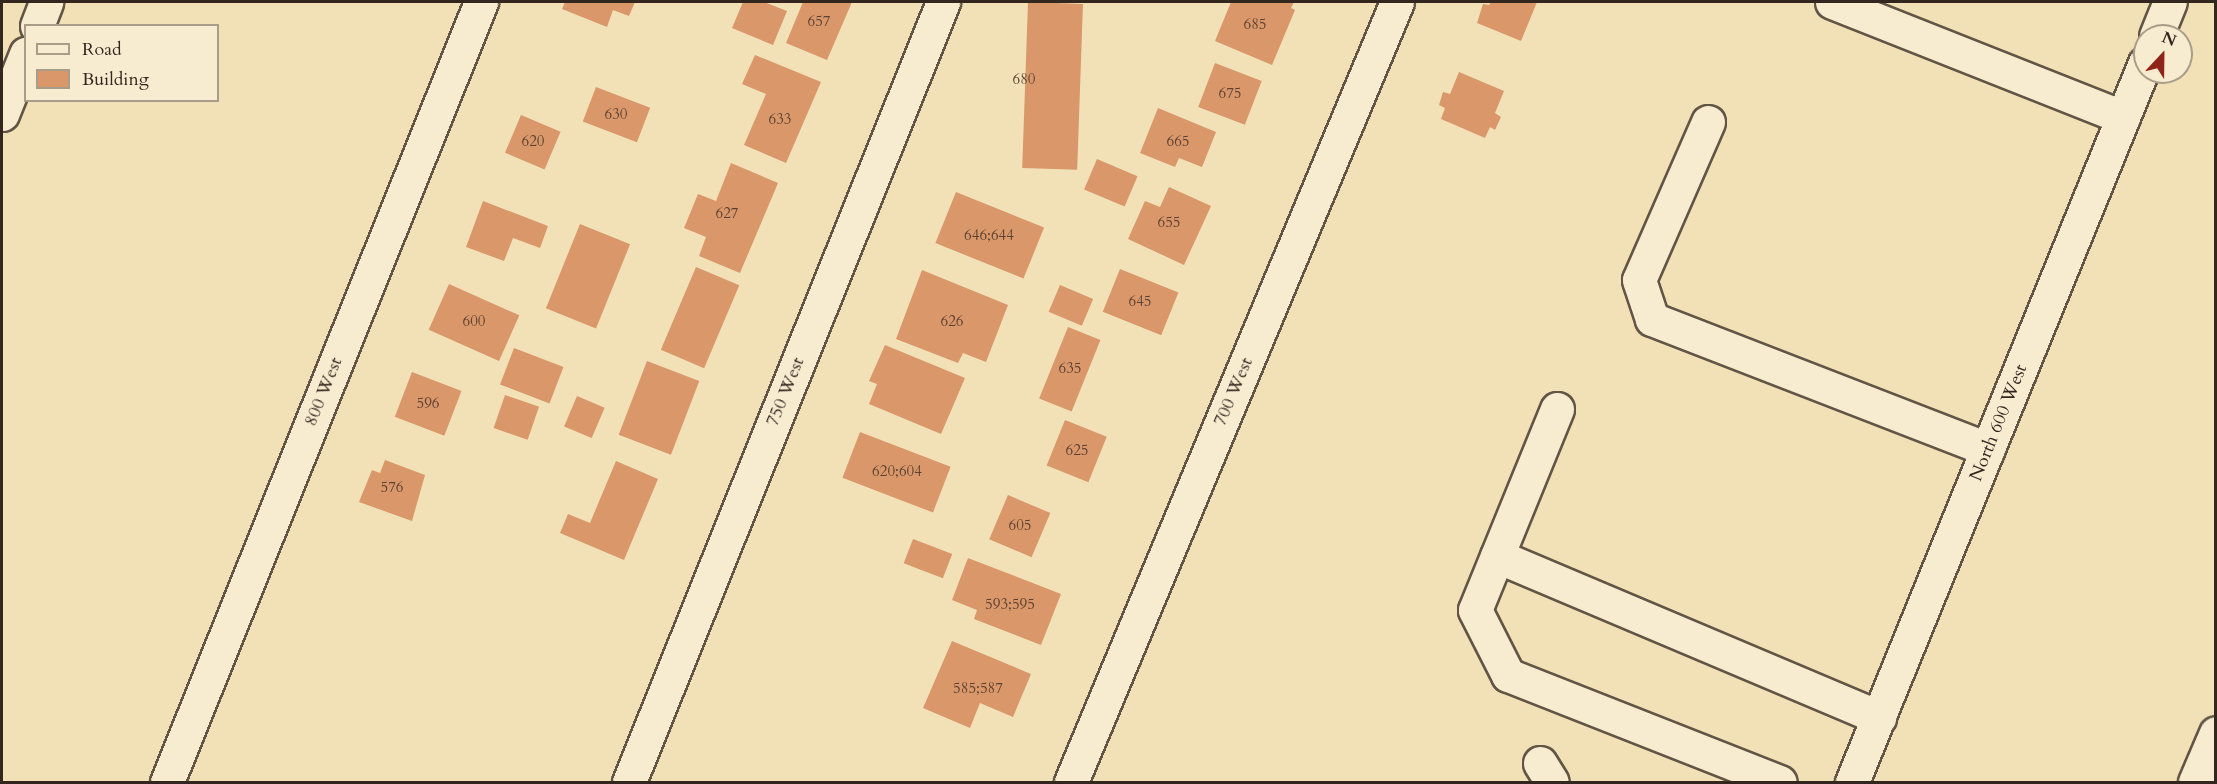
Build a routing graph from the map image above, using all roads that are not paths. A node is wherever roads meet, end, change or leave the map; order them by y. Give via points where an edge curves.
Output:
1 (46, 2) edge
2 (481, 2) edge
3 (943, 2) edge
4 (1396, 2) edge
5 (1832, 2) edge
6 (2170, 2) edge
7 (38, 24) edge
8 (2161, 24) edge
9 (24, 59) edge
10 (2136, 84) edge
11 (2, 114) edge
12 (2123, 117) junction
13 (1708, 122) dead end
14 (1557, 409) dead end
15 (1988, 449) junction
16 (1497, 556) junction
17 (1879, 717) junction
18 (2216, 733) edge
19 (167, 783) edge
20 (630, 783) edge
21 (1071, 783) edge
22 (1780, 783) edge
23 (1852, 783) edge
24 (2195, 783) edge

1 - 7 street
2 - 19 street, 800 West
3 - 20 street, 750 West
4 - 21 street, 700 West
5 - 12 street
6 - 8 street
9 - 11 street
10 - 12 street, North 600 West
12 - 15 street, North 600 West
13 - 15 street via 1639,280 1652,319
14 - 16 street
15 - 17 street, North 600 West
16 - 17 street
16 - 22 street via 1475,610 1508,675
17 - 23 street, North 600 West
18 - 24 street

